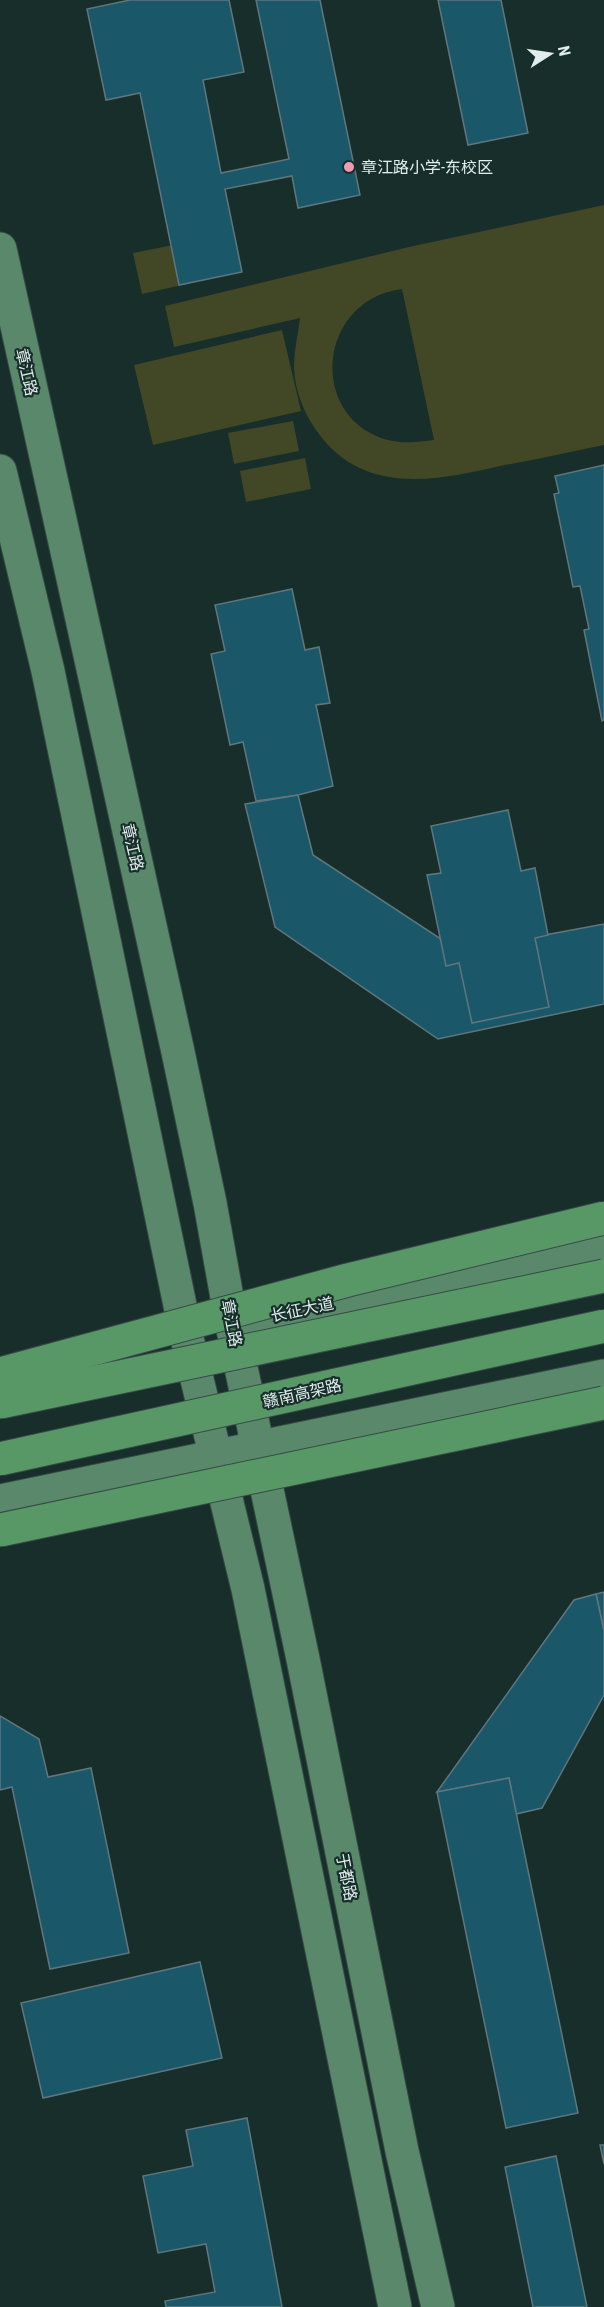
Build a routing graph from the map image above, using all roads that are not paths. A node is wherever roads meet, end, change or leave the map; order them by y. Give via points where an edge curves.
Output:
1 (0, 249) edge
2 (0, 471) edge
3 (604, 1218) edge
4 (604, 1245) edge
5 (604, 1276) edge
6 (232, 1325) junction
7 (604, 1326) edge
8 (186, 1334) junction
9 (0, 1372) edge
10 (604, 1376) edge
11 (0, 1402) edge
12 (604, 1403) edge
13 (258, 1447) junction
14 (214, 1456) junction
15 (0, 1459) edge
16 (0, 1500) edge
17 (0, 1530) edge
18 (395, 2307) edge
19 (438, 2307) edge

1 - 6 main road, 章江路 via 178,1052
2 - 8 main road via 50,683
3 - 9 highway, bridge via 348,1280
4 - 6 main road, 长征大道
5 - 11 highway, bridge
6 - 8 main road, 长征大道
6 - 13 main road, 章江路
7 - 15 highway, 赣南高架路, bridge
8 - 9 main road, 长征大道
8 - 14 main road
10 - 13 main road
12 - 17 highway, bridge
13 - 14 main road
13 - 19 main road, 于都路 via 402,2151
14 - 16 main road
14 - 18 main road via 263,1658

